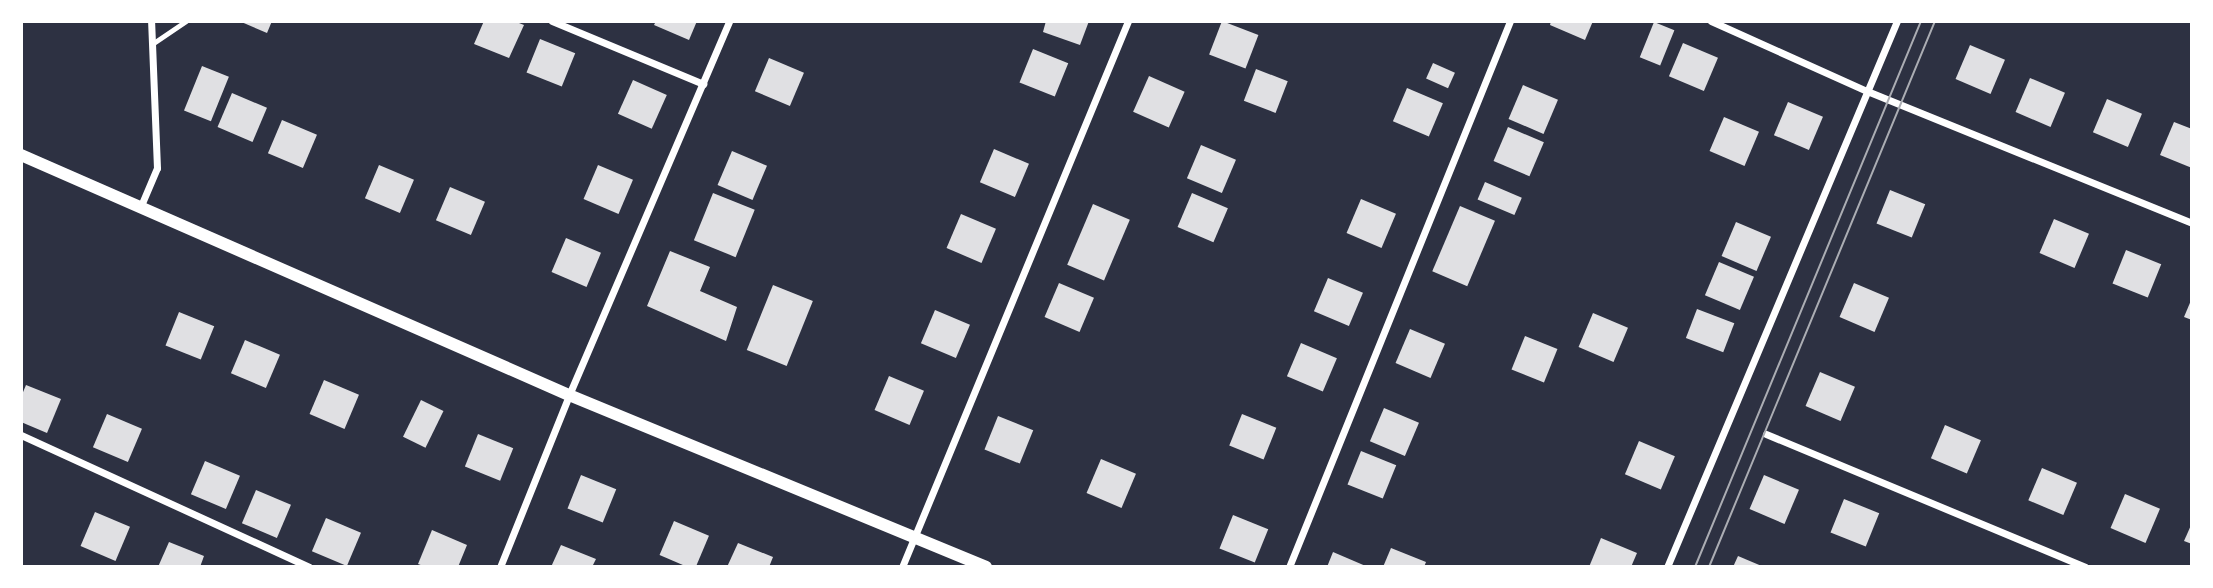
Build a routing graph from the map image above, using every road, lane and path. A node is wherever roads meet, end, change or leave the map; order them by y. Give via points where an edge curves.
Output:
1 (151, 21) edge
2 (186, 21) edge
3 (552, 21) edge
4 (729, 21) edge
5 (1128, 21) edge
6 (1510, 21) edge
7 (1711, 21) edge
8 (1897, 21) edge
9 (152, 44) junction
10 (703, 84) junction
11 (1867, 91) junction
12 (21, 155) edge
13 (140, 208) junction
14 (2192, 223) edge
15 (569, 395) junction
16 (1766, 434) dead end
17 (21, 435) edge
18 (915, 536) junction
19 (309, 567) edge
20 (500, 567) edge
21 (902, 567) edge
22 (986, 567) edge
23 (1289, 567) edge
24 (1667, 567) edge
25 (2085, 567) edge

1 - 9 street
2 - 9 lane
3 - 10 street
4 - 10 street
5 - 18 street
6 - 23 street
7 - 11 street
8 - 11 street
9 - 13 street via 157,167
10 - 15 street
11 - 14 street
11 - 24 street
12 - 13 street
13 - 15 street
15 - 18 street
15 - 20 street
16 - 25 street
17 - 19 street
18 - 21 street
18 - 22 street

